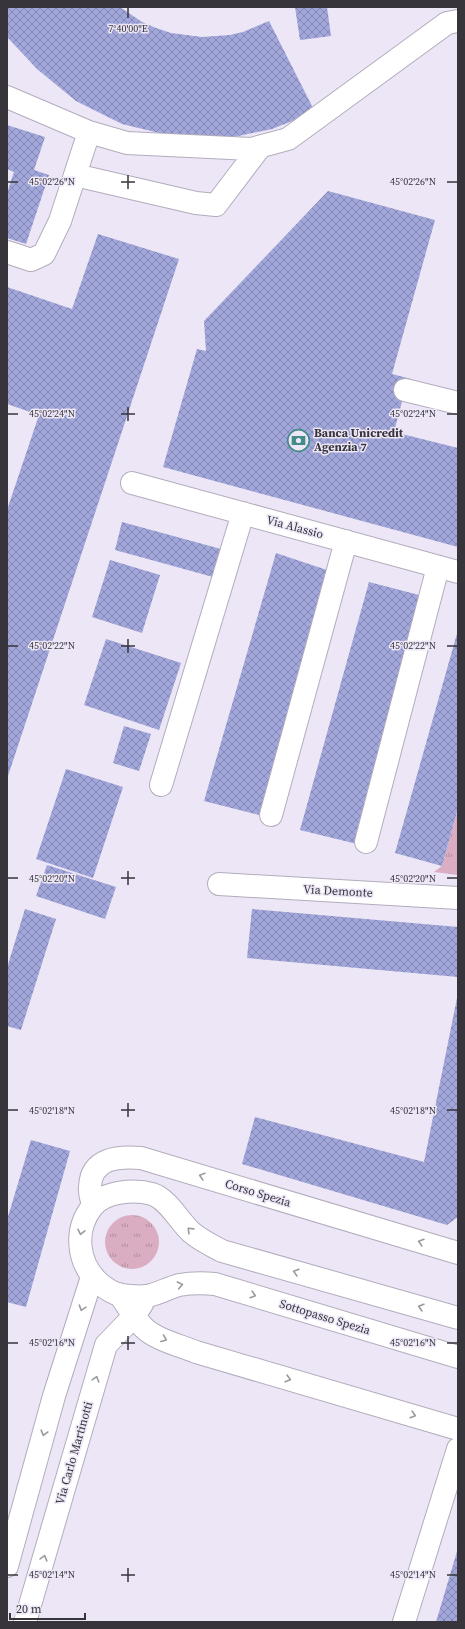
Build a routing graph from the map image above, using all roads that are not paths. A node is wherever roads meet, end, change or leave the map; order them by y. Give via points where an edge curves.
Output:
1 (458, 21) edge
2 (7, 97) edge
3 (89, 132) junction
4 (260, 147) junction
5 (75, 175) junction
6 (7, 252) edge
7 (405, 390) dead end
8 (458, 403) edge
9 (132, 483) dead end
10 (243, 513) junction
11 (346, 541) junction
12 (448, 569) edge
13 (161, 785) dead end
14 (271, 815) dead end
15 (366, 842) dead end
16 (218, 884) dead end
17 (458, 898) edge
18 (93, 1205) junction
19 (458, 1253) edge
20 (92, 1277) junction
21 (119, 1294) junction
22 (147, 1296) junction
23 (134, 1316) junction
24 (458, 1318) edge
25 (458, 1357) edge
26 (458, 1428) edge
27 (458, 1449) edge
28 (7, 1566) edge
29 (25, 1622) edge
30 (404, 1622) edge

1 - 4 street via 447,23 288,139
2 - 3 street
3 - 4 street via 127,143 251,149
3 - 5 street
4 - 5 street via 216,205 196,203
5 - 6 street via 60,221 44,254 31,260
7 - 8 street
9 - 10 street, Via Alassio
10 - 11 street, Via Alassio
10 - 13 street
11 - 12 street, Via Alassio
11 - 14 street
12 - 15 street
16 - 17 street, Via Demonte
19 -> 18 street, Corso Spezia via 141,1158 124,1156 108,1160 97,1167 91,1176 89,1189
18 -> 20 street via 80,1235 80,1249
24 -> 18 street via 222,1250 191,1231 165,1202 154,1194 126,1191 108,1196
20 - 21 street via 104,1288
20 -> 28 street via 54,1396
21 - 22 street
21 - 23 street
22 - 23 street, Via Carlo Martinotti
22 -> 25 street, Sottopasso Spezia via 179,1285 215,1284
23 -> 26 street via 154,1335 196,1352
29 -> 23 street, Via Carlo Martinotti via 106,1345
27 - 30 street

